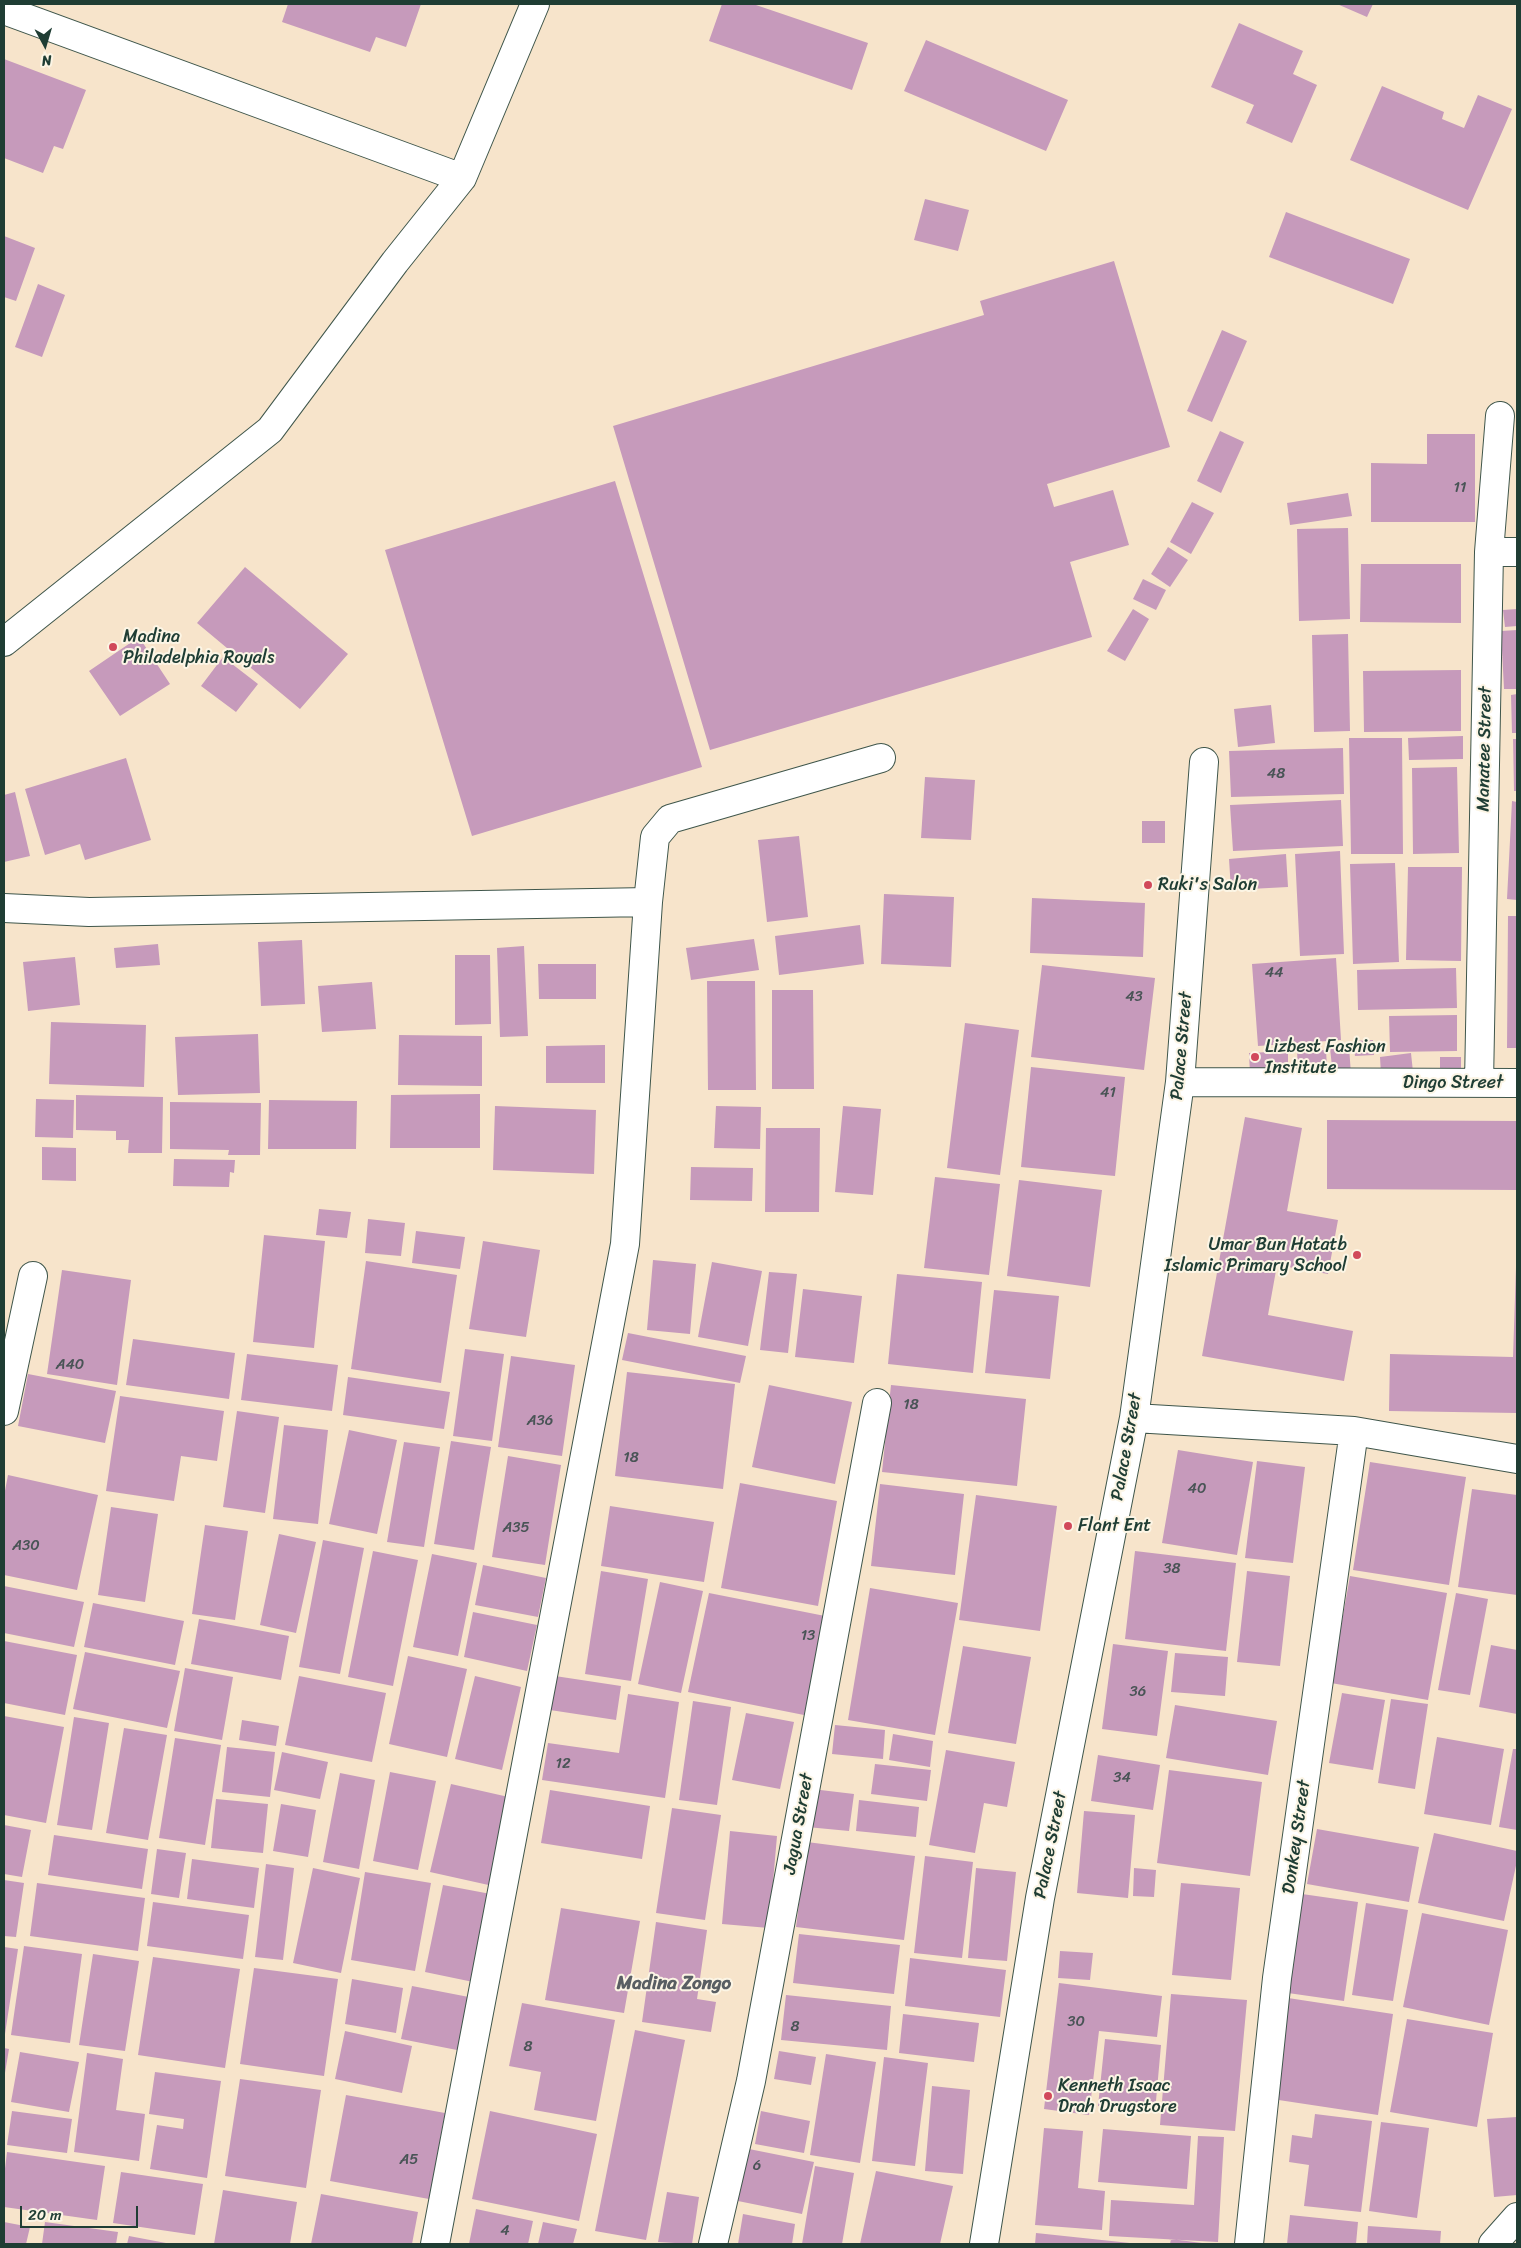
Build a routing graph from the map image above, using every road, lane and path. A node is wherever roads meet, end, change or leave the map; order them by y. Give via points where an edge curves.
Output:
1 (534, 4) edge
2 (4, 10) edge
3 (462, 178) junction
4 (1500, 416) dead end
5 (1488, 552) junction
6 (1517, 552) edge
7 (4, 642) edge
8 (881, 758) dead end
9 (1204, 762) dead end
10 (648, 902) junction
11 (4, 908) edge
12 (1180, 1082) junction
13 (1479, 1083) junction
14 (1517, 1083) edge
15 (33, 1276) dead end
16 (877, 1403) dead end
17 (4, 1411) edge
18 (1134, 1418) junction
19 (1354, 1431) junction
20 (1517, 1460) edge
21 (1517, 2217) edge
22 (435, 2244) edge
23 (713, 2244) edge
24 (984, 2244) edge
25 (1249, 2244) edge
26 (1493, 2244) edge

1 - 3 street
2 - 3 street
3 - 7 street via 270,430
4 - 5 street, Manatee Street
5 - 6 street
5 - 13 street, Manatee Street
8 - 10 street via 670,819 655,837
9 - 12 street, Palace Street
10 - 11 street via 89,912
10 - 22 street via 625,1244
12 - 13 street, Dingo Street
12 - 18 street, Palace Street
13 - 14 street, Dingo Street
15 - 17 street
16 - 23 street, Jagua Street via 751,2081
18 - 19 street
18 - 24 street, Palace Street via 1040,1898
19 - 20 street
19 - 25 street, Donkey Street via 1277,1978
21 - 26 street

